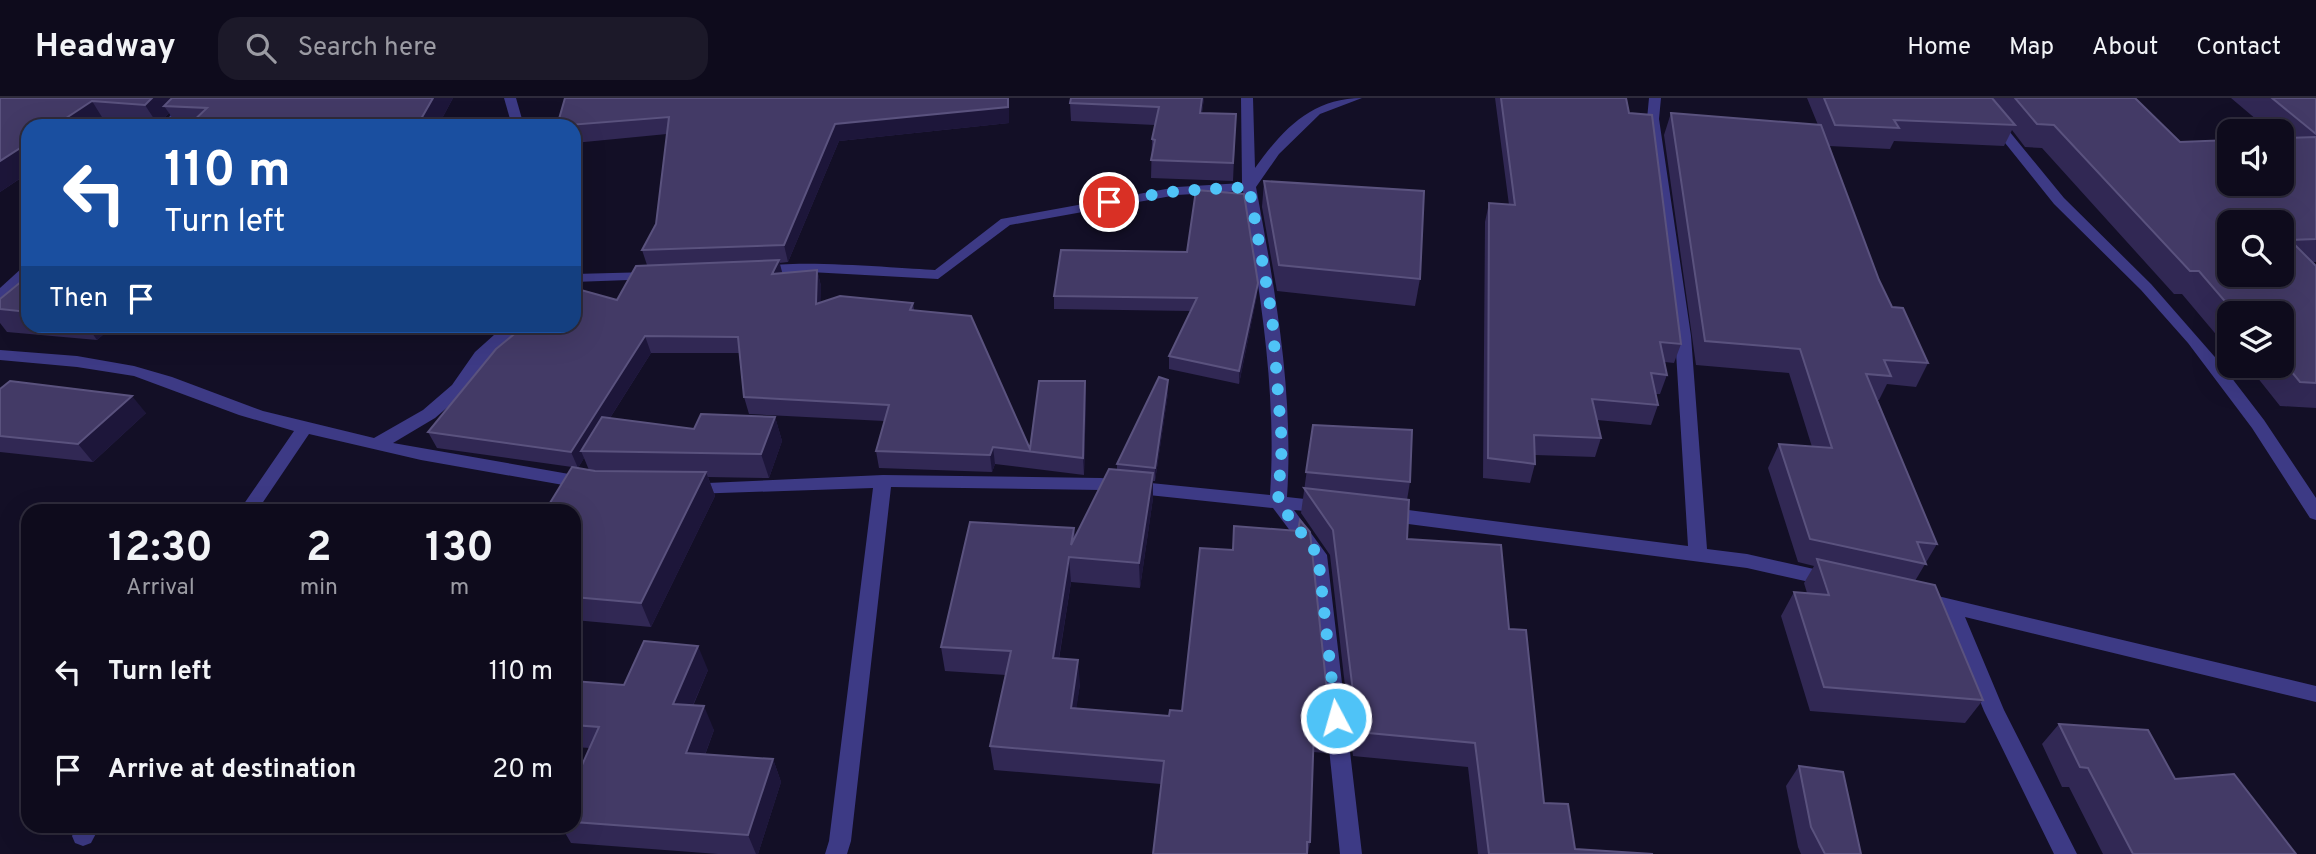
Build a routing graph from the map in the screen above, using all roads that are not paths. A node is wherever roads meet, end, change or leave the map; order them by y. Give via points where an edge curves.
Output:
1 (195, 98) edge
2 (510, 98) edge
3 (1247, 98) edge
4 (1356, 98) edge
5 (1655, 98) edge
6 (1966, 98) edge
7 (1975, 98) edge
8 (171, 119) edge
9 (516, 119) edge
10 (1249, 187) junction
11 (2059, 200) junction
12 (741, 272) edge
13 (665, 275) edge
14 (21, 276) edge
15 (581, 278) edge
16 (0, 296) edge
17 (506, 333) edge
18 (0, 355) edge
19 (305, 427) junction
20 (377, 444) junction
21 (883, 481) junction
22 (605, 486) edge
23 (675, 487) edge
24 (1278, 502) junction
25 (253, 504) edge
26 (2314, 504) edge
27 (1342, 509) edge
28 (1368, 512) edge
29 (1698, 555) junction
30 (1856, 585) edge
31 (1896, 594) edge
32 (1951, 606) junction
33 (2316, 694) edge
34 (836, 854) edge
35 (1351, 854) edge
36 (2066, 854) edge

1 - 8 street
2 - 9 street
3 - 10 street
4 - 10 street via 1316,111 1274,151
5 - 29 street via 1653,119 1683,336
6 - 11 street
7 - 11 street
10 - 12 street via 1177,191 1006,222 938,275 810,268
10 - 24 street via 1272,316 1282,444
11 - 26 street via 2146,287 2206,356
13 - 15 street
14 - 16 street
17 - 20 street via 481,356 458,389 429,414
18 - 19 street via 66,359 152,376 256,415
19 - 20 street
19 - 25 street
20 - 22 street via 454,463
21 - 23 street
21 - 24 street via 1101,484
21 - 34 street
24 - 27 street
24 - 35 street via 1318,555
28 - 29 street
29 - 30 street
31 - 32 street
32 - 33 street
32 - 36 street via 1994,711

